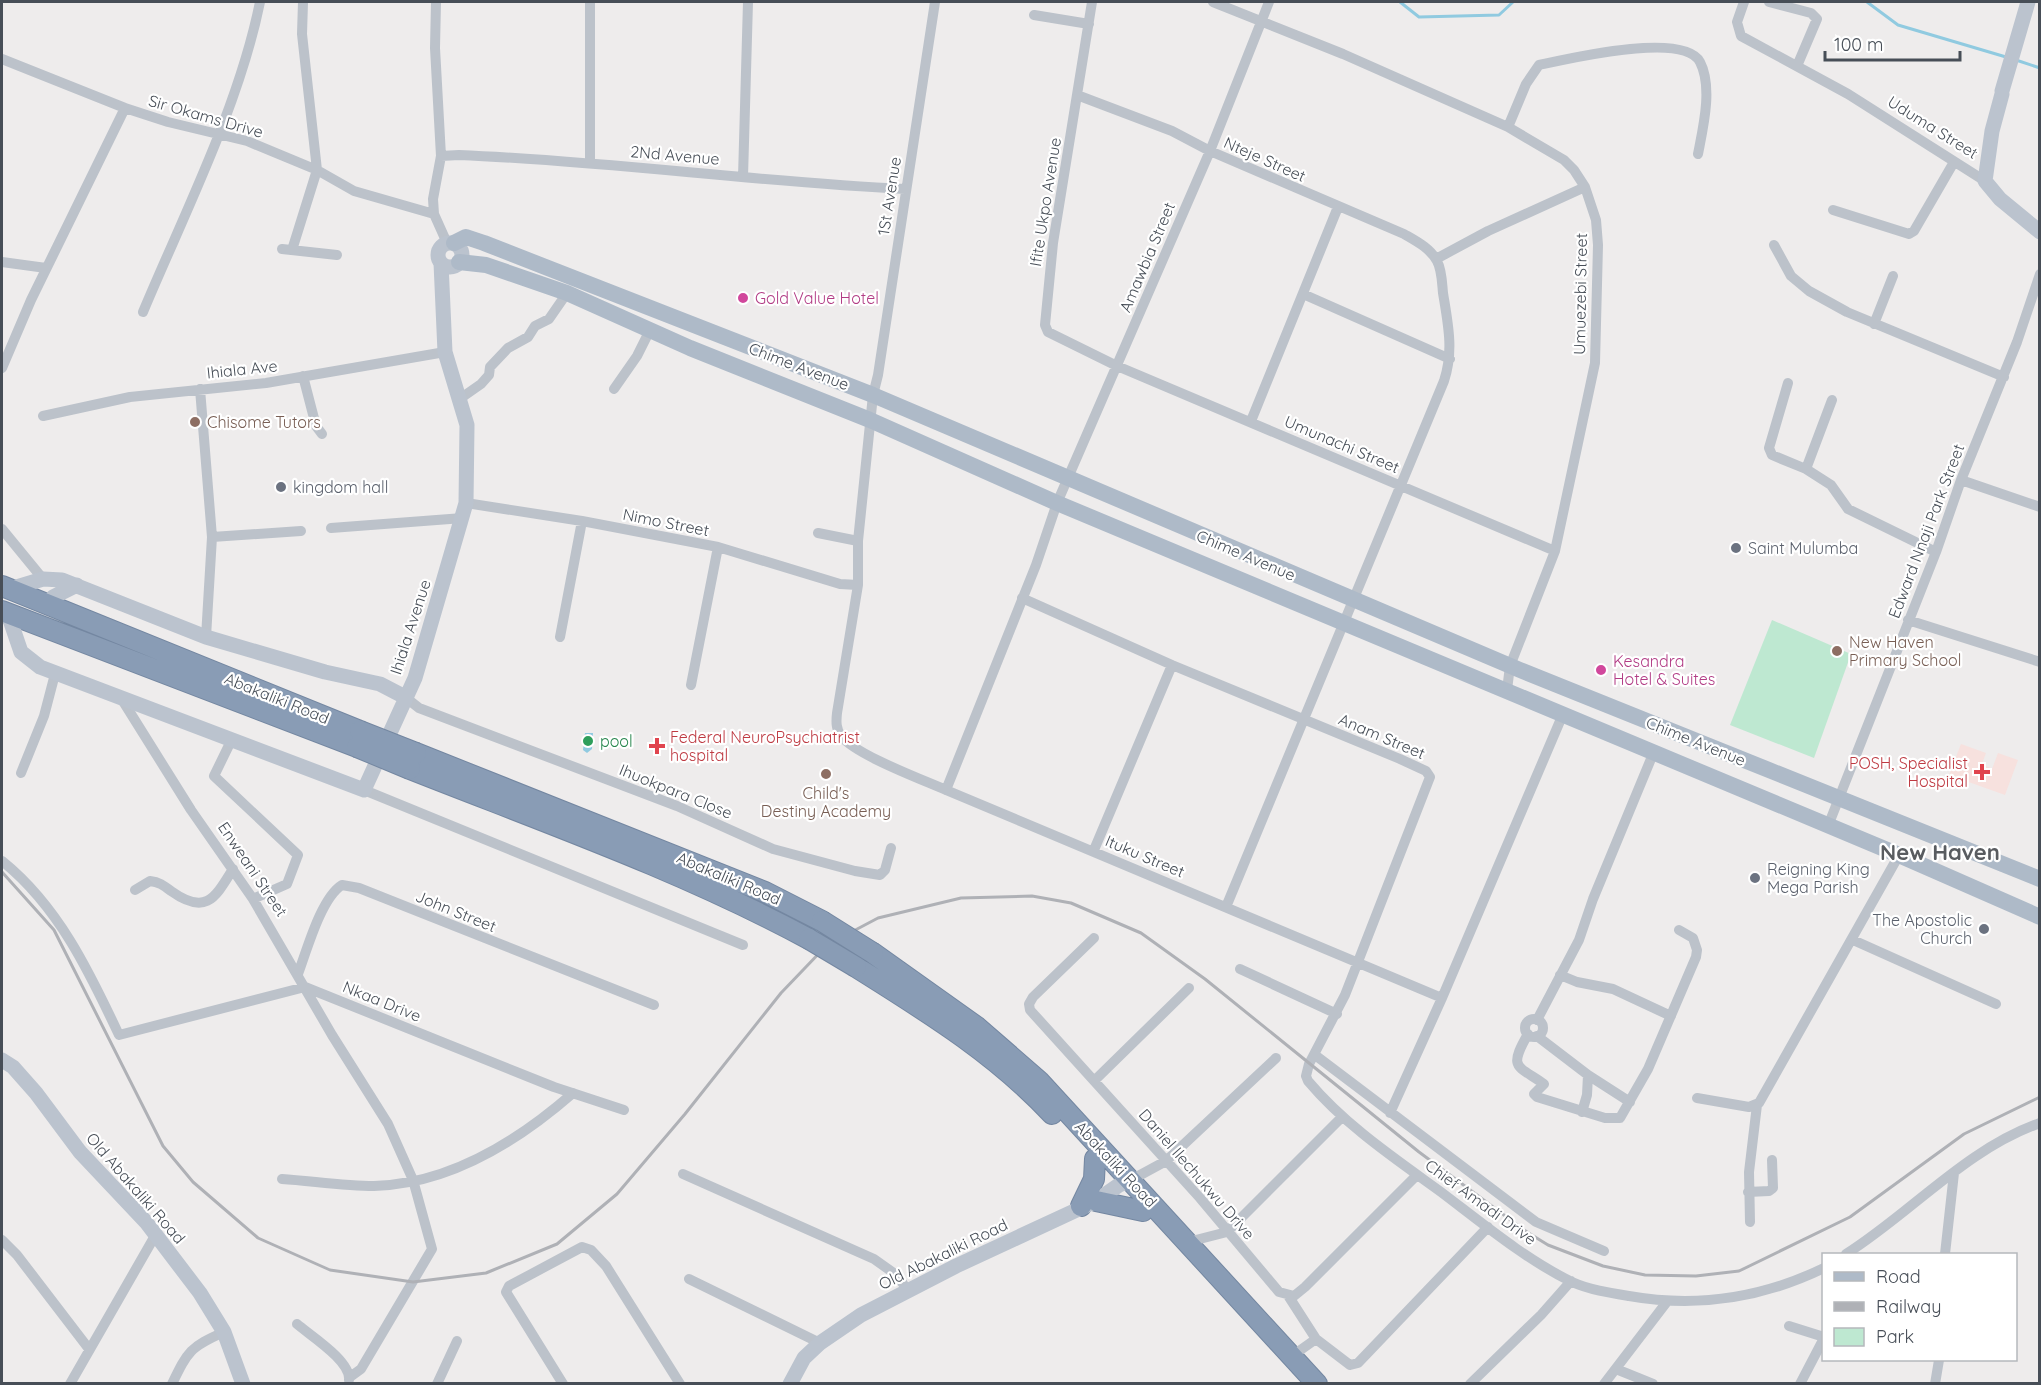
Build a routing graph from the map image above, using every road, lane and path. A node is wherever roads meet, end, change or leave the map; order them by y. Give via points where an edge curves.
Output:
1 (260, 2) edge
2 (303, 2) edge
3 (436, 2) edge
4 (590, 2) edge
5 (748, 2) edge
6 (935, 2) edge
7 (1092, 2) edge
8 (1213, 2) edge
9 (1269, 2) edge
10 (1744, 2) edge
11 (1769, 2) edge
12 (2028, 2) edge
13 (1034, 15) dead end
14 (1260, 22) junction
15 (1089, 24) junction
16 (2, 59) edge
17 (1797, 66) junction
18 (1077, 95) junction
19 (125, 108) junction
20 (1508, 127) junction
21 (218, 133) junction
22 (1210, 151) junction
23 (1698, 154) dead end
24 (441, 156) junction
25 (590, 162) junction
26 (1954, 162) junction
27 (317, 170) junction
28 (743, 177) junction
29 (1985, 181) junction
30 (1585, 187) junction
31 (905, 189) junction
32 (1338, 207) junction
33 (1833, 210) dead end
34 (434, 214) junction
35 (2040, 232) edge
36 (450, 243) junction
37 (1774, 245) dead end
38 (338, 255) dead end
39 (1436, 259) junction
40 (2, 262) edge
41 (452, 263) junction
42 (46, 268) junction
43 (2040, 274) edge
44 (1893, 276) dead end
45 (567, 293) junction
46 (1304, 294) junction
47 (143, 312) dead end
48 (1874, 324) junction
49 (650, 330) junction
50 (445, 352) junction
51 (1450, 359) junction
52 (1117, 366) junction
53 (2, 368) edge
54 (303, 376) junction
55 (2004, 377) junction
56 (1788, 383) dead end
57 (200, 389) junction
58 (614, 389) dead end
59 (873, 395) junction
60 (461, 398) junction
61 (1832, 400) dead end
62 (43, 416) dead end
63 (870, 420) junction
64 (1251, 421) junction
65 (322, 434) dead end
66 (1806, 469) junction
67 (1067, 480) junction
68 (1961, 480) junction
69 (1401, 486) junction
70 (1057, 503) junction
71 (2040, 507) edge
72 (464, 510) junction
73 (582, 521) junction
74 (331, 528) dead end
75 (2, 529) edge
76 (302, 531) dead end
77 (818, 532) dead end
78 (212, 537) junction
79 (858, 541) junction
80 (718, 547) junction
81 (1555, 550) junction
82 (1936, 552) junction
83 (43, 579) junction
84 (77, 585) junction
85 (858, 585) junction
86 (6, 588) edge
87 (1022, 598) junction
88 (1353, 601) junction
89 (48, 605) junction
90 (12, 619) edge
91 (1908, 620) junction
92 (1344, 624) junction
93 (206, 637) junction
94 (560, 638) dead end
95 (2040, 663) edge
96 (1172, 664) junction
97 (1510, 666) junction
98 (55, 674) junction
99 (691, 685) dead end
100 (1507, 690) junction
101 (405, 697) junction
102 (121, 698) junction
103 (1563, 714) junction
104 (1303, 719) junction
105 (840, 735) joint
106 (232, 739) junction
107 (358, 739) junction
108 (1653, 753) junction
109 (413, 761) junction
110 (21, 773) dead end
111 (364, 790) junction
112 (946, 790) junction
113 (1839, 798) junction
114 (1828, 826) junction
115 (891, 848) dead end
116 (1094, 850) junction
117 (1899, 855) junction
118 (2, 861) edge
119 (233, 869) junction
120 (2040, 879) edge
121 (135, 890) dead end
122 (253, 898) junction
123 (1226, 907) junction
124 (2040, 917) edge
125 (1679, 930) dead end
126 (1094, 938) dead end
127 (1853, 940) junction
128 (743, 945) dead end
129 (1357, 963) junction
130 (1240, 969) dead end
131 (298, 974) junction
132 (1560, 975) junction
133 (305, 987) junction
134 (1189, 988) dead end
135 (1442, 998) junction
136 (1996, 1004) dead end
137 (654, 1005) dead end
138 (1337, 1014) junction
139 (1671, 1016) junction
140 (1533, 1035) junction
141 (1315, 1055) junction
142 (1276, 1058) dead end
143 (2, 1060) edge
144 (1588, 1075) junction
145 (1306, 1076) joint
146 (1095, 1080) junction
147 (573, 1093) junction
148 (1696, 1098) dead end
149 (1630, 1102) junction
150 (1756, 1105) junction
151 (624, 1110) dead end
152 (1582, 1112) junction
153 (1390, 1113) junction
154 (1342, 1117) junction
155 (2040, 1123) edge
156 (1095, 1159) junction
157 (1772, 1160) dead end
158 (1166, 1161) junction
159 (1954, 1173) junction
160 (683, 1174) dead end
161 (1417, 1174) junction
162 (282, 1179) dead end
163 (413, 1180) junction
164 (1125, 1182) junction
165 (1748, 1192) junction
166 (1088, 1203) junction
167 (1143, 1211) junction
168 (1750, 1222) dead end
169 (1488, 1227) junction
170 (1227, 1232) junction
171 (156, 1234) junction
172 (2, 1240) edge
173 (1188, 1242) junction
174 (1604, 1251) dead end
175 (1847, 1253) edge
176 (1945, 1253) edge
177 (1822, 1269) edge
178 (689, 1278) dead end
179 (1571, 1281) junction
180 (907, 1290) junction
181 (1289, 1297) junction
182 (1666, 1303) junction
183 (297, 1324) dead end
184 (1788, 1326) dead end
185 (224, 1332) junction
186 (1822, 1336) edge
187 (1316, 1339) junction
188 (457, 1341) dead end
189 (1822, 1341) edge
190 (820, 1343) junction
191 (89, 1349) junction
192 (1292, 1356) junction
193 (1937, 1361) edge
194 (1616, 1370) junction
195 (349, 1380) edge
196 (70, 1383) edge
197 (172, 1383) edge
198 (243, 1383) edge
199 (436, 1383) edge
200 (563, 1383) edge
201 (680, 1383) edge
202 (790, 1383) edge
203 (1303, 1383) edge
204 (1317, 1383) edge
205 (1470, 1383) edge
206 (1604, 1383) edge
207 (1653, 1383) edge
208 (1800, 1383) edge
209 (1935, 1383) edge

1 - 21 street
2 - 27 street via 302,34
3 - 24 street
4 - 25 street
5 - 28 street
6 - 31 street, 1St Avenue
7 - 15 street, Ifite Ukpo Avenue
8 - 14 street, Umuezebi Street
9 - 14 street, Amawbia Street
10 - 17 street, Uduma Street via 1737,22 1738,33
11 - 17 street via 1811,13 1817,19
12 - 29 main road via 1990,141
13 - 15 street
14 - 20 street, Umuezebi Street
14 - 22 street, Amawbia Street
15 - 18 street, Ifite Ukpo Avenue
16 - 19 street, Sir Okams Drive
17 - 26 street, Uduma Street
18 - 22 street, Nteje Street
18 - 52 street, Ifite Ukpo Avenue via 1053,243 1045,326 1055,337
19 - 21 street, Sir Okams Drive
19 - 42 street
20 - 23 street via 1526,84 1539,65 1622,48 1682,50 1696,57 1702,71 1706,111
20 - 30 street, Umuezebi Street via 1564,160
21 - 27 street, Sir Okams Drive
21 - 47 street
22 - 32 street, Nteje Street
22 - 52 street, Amawbia Street
24 - 25 street, 2Nd Avenue
24 - 34 street
25 - 28 street, 2Nd Avenue
26 - 29 street, Uduma Street
26 - 33 street via 1909,234
27 - 34 street, Sir Okams Drive via 354,191
27 - 38 street via 287,250
28 - 31 street, 2Nd Avenue
29 - 35 main road, Uduma Street
30 - 39 street
30 - 81 street, Umuezebi Street via 1596,220 1598,245 1595,363
31 - 59 street, 1St Avenue
32 - 39 street, Nteje Street via 1404,234
32 - 46 street
34 - 36 street
36 - 41 main road, Ihiala Avenue via 461,250
36 - 59 main road, Chime Avenue via 466,237 484,243
37 - 48 street via 1794,280
39 - 51 street via 1451,341
40 - 42 street
41 - 45 main road, Chime Avenue via 486,265
41 - 50 main road, Ihiala Avenue via 442,300
42 - 53 street
43 - 55 street, Edward Nnaji Park Street
44 - 48 street
45 - 49 main road, Chime Avenue
45 - 60 street via 549,319 508,348 481,384
46 - 51 street
46 - 64 street
48 - 55 street
49 - 58 street
49 - 63 main road, Chime Avenue
50 - 54 street, Ihiala Ave
50 - 60 main road, Ihiala Avenue
51 - 69 street
52 - 64 street, Umunachi Street
52 - 67 street, Amawbia Street
54 - 57 street, Ihiala Ave
54 - 65 street via 316,426
55 - 68 street, Edward Nnaji Park Street
56 - 66 street via 1769,451
57 - 62 street, Ihiala Ave via 130,397
57 - 78 street
59 - 63 street, 1St Avenue
59 - 67 main road, Chime Avenue
60 - 72 main road, Ihiala Avenue via 468,444
61 - 66 street
63 - 70 main road, Chime Avenue
63 - 79 street, 1St Avenue
64 - 69 street, Umunachi Street
66 - 82 street via 1831,485 1848,509
67 - 70 street, Amawbia Street
67 - 88 main road, Chime Avenue
68 - 71 street
68 - 82 street, Edward Nnaji Park Street
69 - 81 street, Umunachi Street
69 - 88 street
70 - 87 street, Amawbia Street
70 - 92 main road, Chime Avenue
72 - 73 street, Nimo Street
72 - 74 street, Nimo Street
72 - 101 main road, Ihiala Avenue via 415,678
73 - 80 street, Nimo Street
73 - 94 street
75 - 83 street
76 - 78 street
77 - 79 street
78 - 93 street
79 - 85 street, 1St Avenue
80 - 85 street, Nimo Street via 840,584
80 - 99 street
81 - 97 street, Umuezebi Street
82 - 91 street, Edward Nnaji Park Street
83 - 84 main road, Ihiala Avenue
83 - 86 main road, Ihiala Avenue
84 - 89 main road via 53,597
84 - 93 main road, Ihiala Avenue
85 - 105 street, 1St Avenue via 837,713
86 - 89 highway, Abakaliki Road
87 - 96 street, Anam Street
87 - 112 street, Amawbia Street
88 - 92 street
88 - 97 main road, Chime Avenue
89 - 107 highway, Abakaliki Road
90 - 98 main road via 24,656
90 - 107 highway, Abakaliki Road
91 - 95 street
91 - 113 street, Edward Nnaji Park Street
92 - 100 main road, Chime Avenue
92 - 104 street
93 - 101 main road, Ihiala Avenue via 380,684
96 - 104 street, Anam Street
96 - 116 street
97 - 100 street, Umuezebi Street
97 - 113 main road, Chime Avenue
98 - 102 main road
98 - 110 street via 44,716
100 - 103 main road, Chime Avenue
101 - 111 main road
101 - 115 street, Ihuokpara Close via 419,708 677,806 773,849 880,875
102 - 106 main road
102 - 119 street, Enweani Street
103 - 108 main road, Chime Avenue
103 - 135 street
104 - 123 street
104 - 129 street, Anam Street via 1400,759 1430,777
105 - 112 street, Ituku Street via 868,755
106 - 111 main road
106 - 122 street via 214,776 298,855 287,884
107 - 109 highway, Abakaliki Road, bridge
108 - 114 main road, Chime Avenue
108 - 132 street via 1572,955
109 - 156 highway, Abakaliki Road, bridge via 739,901 856,967 993,1058
109 - 164 highway, Abakaliki Road, bridge via 765,892 822,921 977,1027 1022,1065
111 - 128 street
112 - 116 street, Ituku Street
113 - 114 street, Edward Nnaji Park Street
113 - 120 main road, Chime Avenue
114 - 117 main road, Chime Avenue
116 - 123 street, Ituku Street
117 - 124 main road, Chime Avenue
117 - 127 street
118 - 133 street via 22,877 50,910 86,963 119,1035
119 - 121 street via 219,892 205,903 150,880
119 - 122 street, Enweani Street
122 - 131 street, Enweani Street
123 - 129 street, Ituku Street
125 - 139 street via 1689,933 1697,950
126 - 146 street, Daniel Ilechukwu Drive via 1033,997 1029,1007
127 - 136 street
127 - 150 street
129 - 135 street, Ituku Street
129 - 138 street, Anam Street
130 - 138 street
131 - 133 street, Enweani Street
131 - 137 street, John Street via 324,908 333,890 342,885 359,888
132 - 139 street via 1613,989
132 - 140 street via 1537,1020 1526,1025
133 - 147 street, Nkaa Drive
133 - 163 street, Enweani Street via 388,1124
134 - 146 street
135 - 153 street
138 - 141 street, Anam Street
139 - 149 street
140 - 144 street
140 - 152 street via 1519,1053 1518,1061 1522,1072 1544,1084 1534,1094
141 - 145 street, Anam Street
141 - 153 street
142 - 158 street
143 - 171 main road, Old Abakaliki Road via 13,1067 80,1152
144 - 149 street
144 - 152 street
145 - 154 street, Chief Amadi Drive
146 - 158 street, Daniel Ilechukwu Drive
147 - 151 street, Nkaa Drive
147 - 163 street via 518,1136 471,1163 445,1174
148 - 150 street
149 - 152 street via 1616,1119
150 - 165 street
153 - 174 street via 1536,1222
154 - 161 street, Chief Amadi Drive
154 - 170 street
155 - 159 street via 2014,1134
156 - 164 highway, Abakaliki Road
156 - 166 highway
157 - 165 street via 1773,1188
158 - 164 street
158 - 170 street, Daniel Ilechukwu Drive
159 - 175 street
159 - 176 street
160 - 180 street via 874,1259 898,1276
161 - 169 street, Chief Amadi Drive
161 - 181 street via 1305,1287
162 - 163 street via 374,1186
163 - 195 street, Enweani Street via 432,1249 361,1369
164 - 166 main road, Old Abakaliki Road
164 - 167 highway, Abakaliki Road
164 - 173 highway, Abakaliki Road
165 - 168 street
166 - 167 highway
166 - 180 main road, Old Abakaliki Road
167 - 203 highway, Abakaliki Road
169 - 179 street, Chief Amadi Drive
169 - 187 street, Daniel Ilechukwu Drive via 1358,1363 1350,1365 1339,1359
170 - 173 street
170 - 181 street, Daniel Ilechukwu Drive via 1279,1292
171 - 185 main road, Old Abakaliki Road
171 - 191 street
172 - 191 street
173 - 192 highway, Abakaliki Road
177 - 182 street, Chief Amadi Drive via 1759,1293
178 - 190 street
179 - 182 street, Chief Amadi Drive via 1603,1292
179 - 205 street
180 - 190 main road, Old Abakaliki Road
181 - 187 street, Daniel Ilechukwu Drive
182 - 194 street
183 - 195 street via 340,1359 349,1370
184 - 186 street
185 - 197 street via 197,1344
185 - 198 main road, Old Abakaliki Road
187 - 192 street
188 - 199 street
189 - 208 street
190 - 202 main road, Old Abakaliki Road via 804,1358
191 - 196 street
192 - 204 highway, Abakaliki Road
193 - 209 street
194 - 206 street
194 - 207 street
200 - 201 street via 506,1292 509,1286 582,1247 591,1250 606,1266

